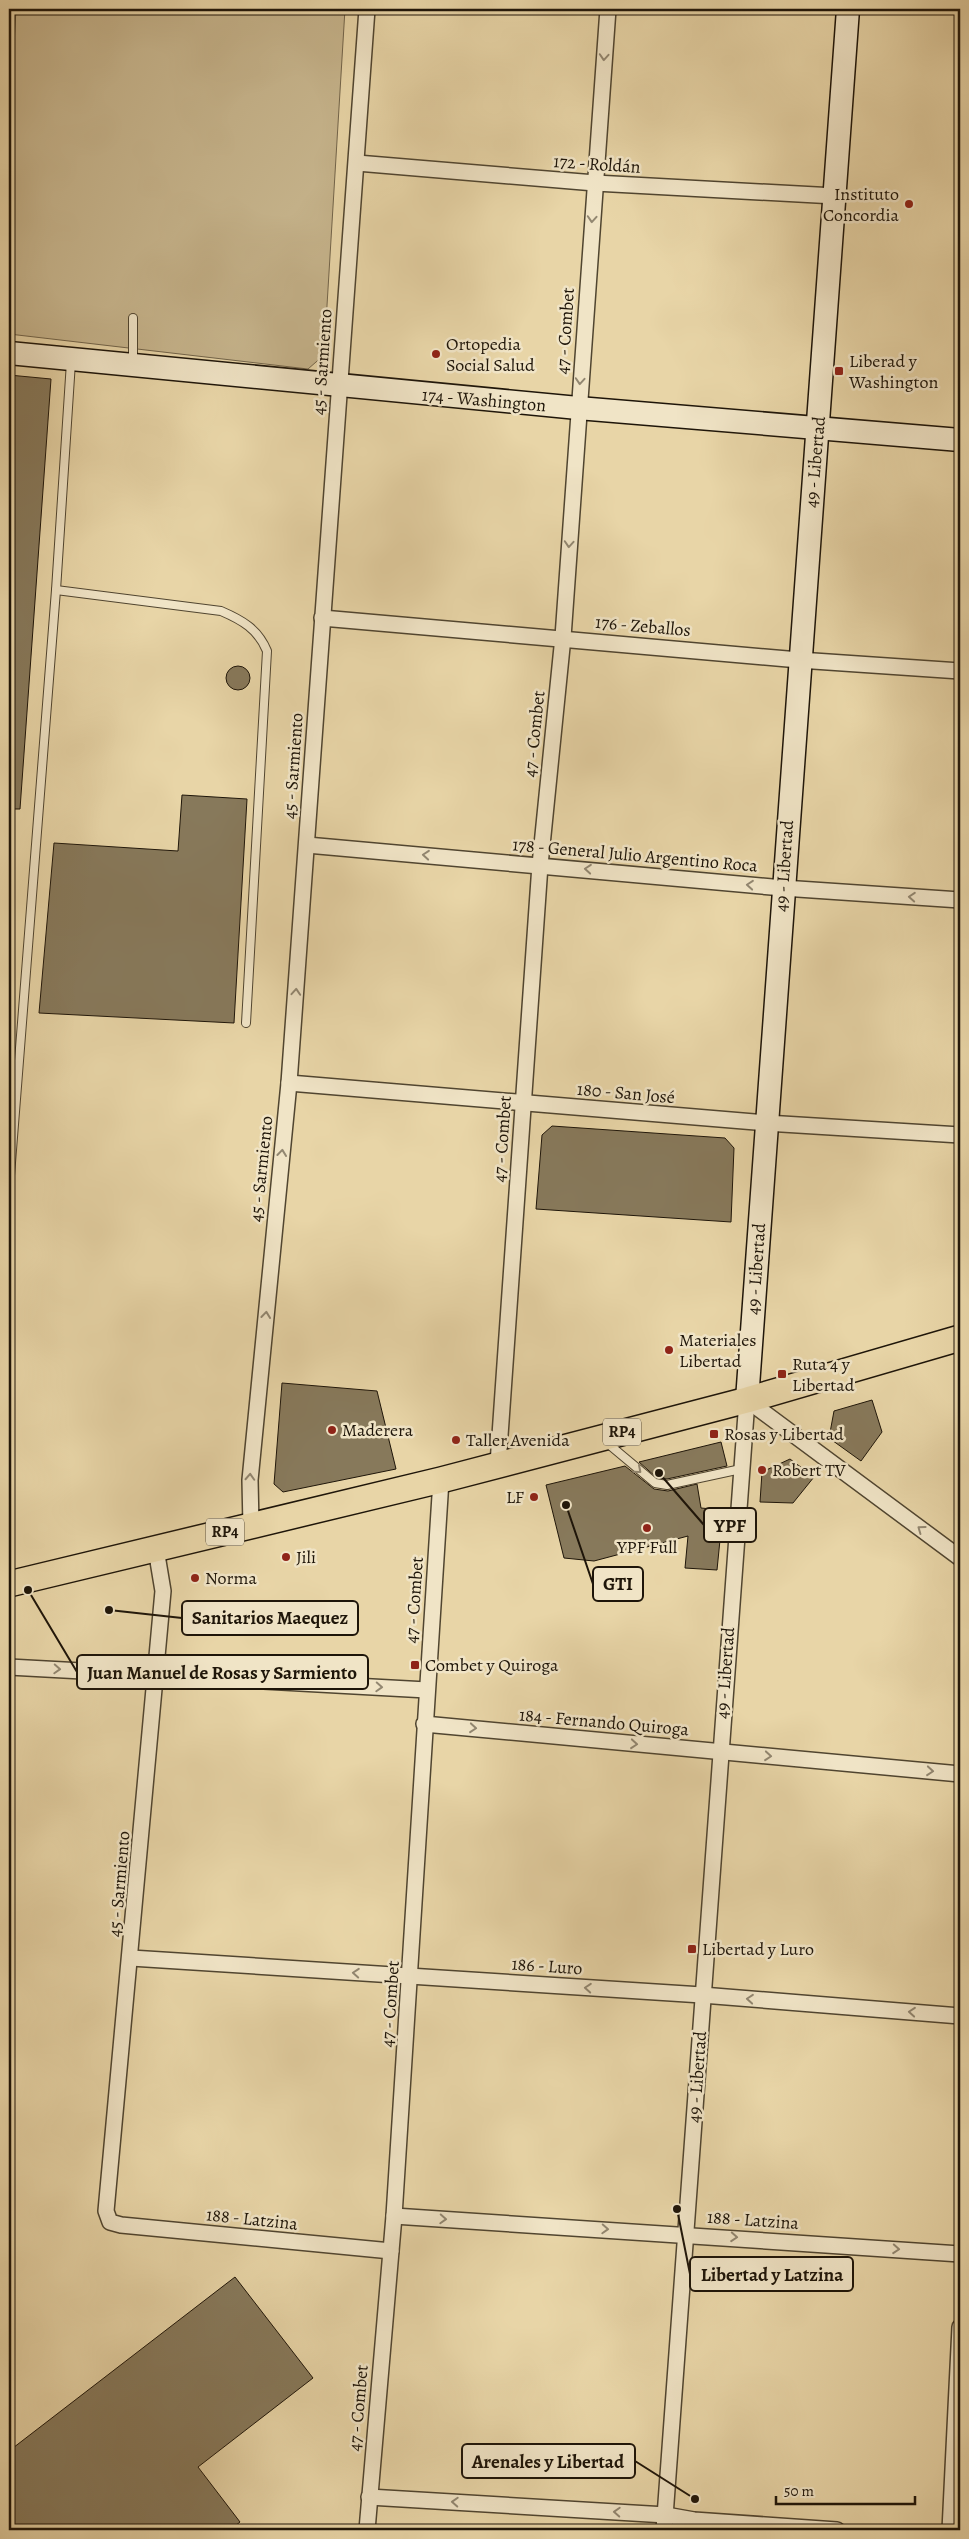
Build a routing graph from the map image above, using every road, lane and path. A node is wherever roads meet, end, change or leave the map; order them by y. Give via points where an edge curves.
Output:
1 (367, 9) edge
2 (608, 9) edge
3 (848, 9) edge
4 (357, 163) junction
5 (595, 183) junction
6 (834, 196) junction
7 (133, 318) dead end
8 (9, 353) edge
9 (71, 360) junction
10 (133, 365) junction
11 (339, 386) junction
12 (578, 408) junction
13 (818, 428) junction
14 (960, 440) edge
15 (56, 590) junction
16 (322, 618) junction
17 (563, 637) junction
18 (799, 660) junction
19 (960, 671) edge
20 (307, 845) junction
21 (540, 865) junction
22 (783, 888) junction
23 (960, 900) edge
24 (246, 1023) dead end
25 (289, 1083) junction
26 (524, 1103) junction
27 (766, 1123) junction
28 (960, 1134) edge
29 (9, 1188) edge
30 (960, 1338) edge
31 (746, 1400) junction
32 (601, 1438) junction
33 (498, 1464) junction
34 (741, 1469) junction
35 (441, 1480) junction
36 (251, 1526) junction
37 (156, 1549) junction
38 (960, 1558) edge
39 (9, 1584) edge
40 (9, 1667) edge
41 (156, 1674) junction
42 (427, 1690) junction
43 (424, 1724) junction
44 (719, 1752) junction
45 (960, 1774) edge
46 (131, 1958) junction
47 (411, 1976) junction
48 (702, 1995) junction
49 (960, 2016) edge
50 (394, 2216) junction
51 (110, 2222) joint
52 (685, 2234) junction
53 (391, 2251) junction
54 (960, 2254) edge
55 (960, 2327) edge
56 (369, 2497) junction
57 (666, 2515) junction
58 (367, 2530) edge
59 (664, 2530) edge
60 (837, 2530) edge
61 (950, 2530) edge

1 - 4 street, 45 - Sarmiento
2 -> 5 street, 47 - Combet
3 - 6 street, 49 - Libertad
4 - 5 street, 172 - Roldán
4 - 11 street, 45 - Sarmiento
5 - 6 street, 172 - Roldán
5 -> 12 street, 47 - Combet
6 - 13 street, 49 - Libertad
7 - 10 lane
8 - 9 street, 174 - Washington
9 - 10 street, 174 - Washington
9 - 15 lane
10 - 11 street, 174 - Washington
11 - 12 street, 174 - Washington
11 - 16 street, 45 - Sarmiento
12 - 13 street, 174 - Washington
12 -> 17 street, 47 - Combet
13 - 14 street, 174 - Washington
13 - 18 street, 49 - Libertad
15 - 24 lane via 221,611 240,619 262,641 266,651
15 - 29 lane
16 - 17 street, 176 - Zeballos
16 - 20 street, 45 - Sarmiento
17 - 18 street, 176 - Zeballos
17 - 21 street, 47 - Combet
18 - 19 street, 176 - Zeballos
18 - 22 street, 49 - Libertad
21 -> 20 street, 178 - General Julio Argentino Roca
25 -> 20 street, 45 - Sarmiento
22 -> 21 street, 178 - General Julio Argentino Roca
21 - 26 street, 47 - Combet
23 -> 22 street, 178 - General Julio Argentino Roca
22 - 27 street, 49 - Libertad
25 - 26 street, 180 - San José
36 -> 25 street, 45 - Sarmiento via 250,1480
26 - 27 street, 180 - San José
26 - 33 street, 47 - Combet
27 - 28 street, 180 - San José
27 - 31 street, 49 - Libertad
30 - 31 main road, RP4
31 - 32 main road, RP4
31 - 34 street, 49 - Libertad
38 -> 31 street
32 - 33 main road, RP4
32 -> 34 lane via 655,1483 667,1485
33 - 35 main road, RP4
34 - 44 street, 49 - Libertad
35 - 36 main road, RP4
35 - 42 street, 47 - Combet
36 - 37 main road, RP4
37 - 39 main road, RP4
37 - 41 street, 45 - Sarmiento via 163,1591
40 -> 41 street
41 -> 42 street
41 - 46 street, 45 - Sarmiento
42 - 43 street, 47 - Combet
43 -> 44 street, 184 - Fernando Quiroga
43 - 47 street, 47 - Combet
44 -> 45 street, 184 - Fernando Quiroga
44 - 48 street, 49 - Libertad
47 -> 46 street, 186 - Luro
46 - 51 street, 45 - Sarmiento via 106,2211
48 -> 47 street, 186 - Luro
47 - 50 street, 47 - Combet
49 -> 48 street, 186 - Luro
48 - 52 street, 49 - Libertad
50 -> 52 street, 188 - Latzina
50 - 53 street, 47 - Combet
51 - 53 street, 188 - Latzina
52 -> 54 street, 188 - Latzina
52 - 57 street, 49 - Libertad
53 - 56 street, 47 - Combet
55 - 61 street
57 -> 56 street
56 - 58 street, 47 - Combet
57 - 59 street, 49 - Libertad
57 - 60 street via 694,2520

